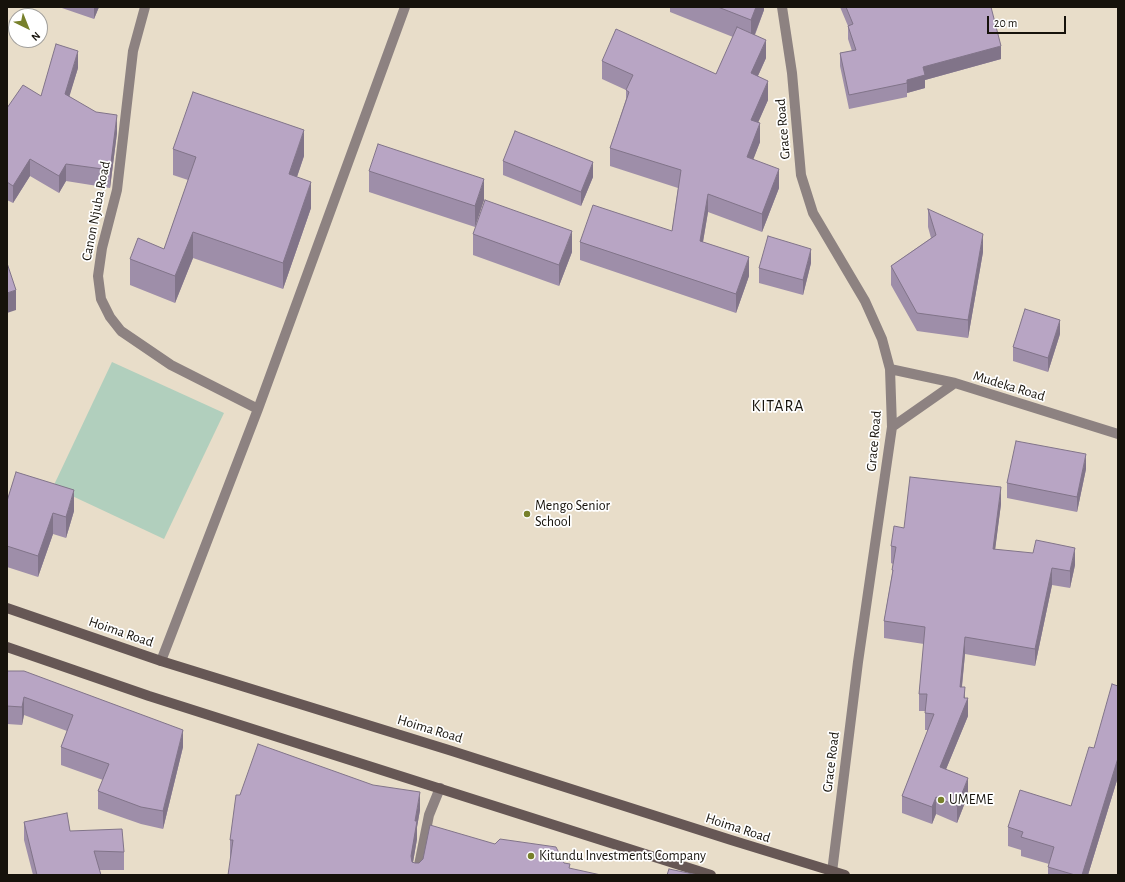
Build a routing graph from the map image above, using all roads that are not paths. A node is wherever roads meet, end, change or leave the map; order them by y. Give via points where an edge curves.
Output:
1 (145, 7) edge
2 (405, 7) edge
3 (782, 7) edge
4 (890, 369) junction
5 (955, 383) junction
6 (258, 409) junction
7 (892, 427) junction
8 (1118, 434) edge
9 (7, 608) edge
10 (7, 647) edge
11 (161, 661) junction
12 (440, 788) junction
13 (832, 872) junction
14 (417, 875) edge
15 (711, 875) edge
16 (845, 875) edge

1 - 6 street, Canon Njuba Road via 133,52 117,190 102,248 98,276 101,299 121,331 171,365
2 - 6 street
3 - 4 street, Grace Road via 792,73 801,175 813,213 864,301 882,339
4 - 5 street, Mudeka Road
4 - 7 street, Grace Road
5 - 7 street
5 - 8 street, Mudeka Road
6 - 11 street
7 - 13 street, Grace Road via 858,662
9 - 11 main road, Hoima Road
10 - 12 main road via 149,696
11 - 13 main road, Hoima Road via 438,746
12 - 14 street via 429,815
12 - 15 main road
13 - 16 main road, Hoima Road

